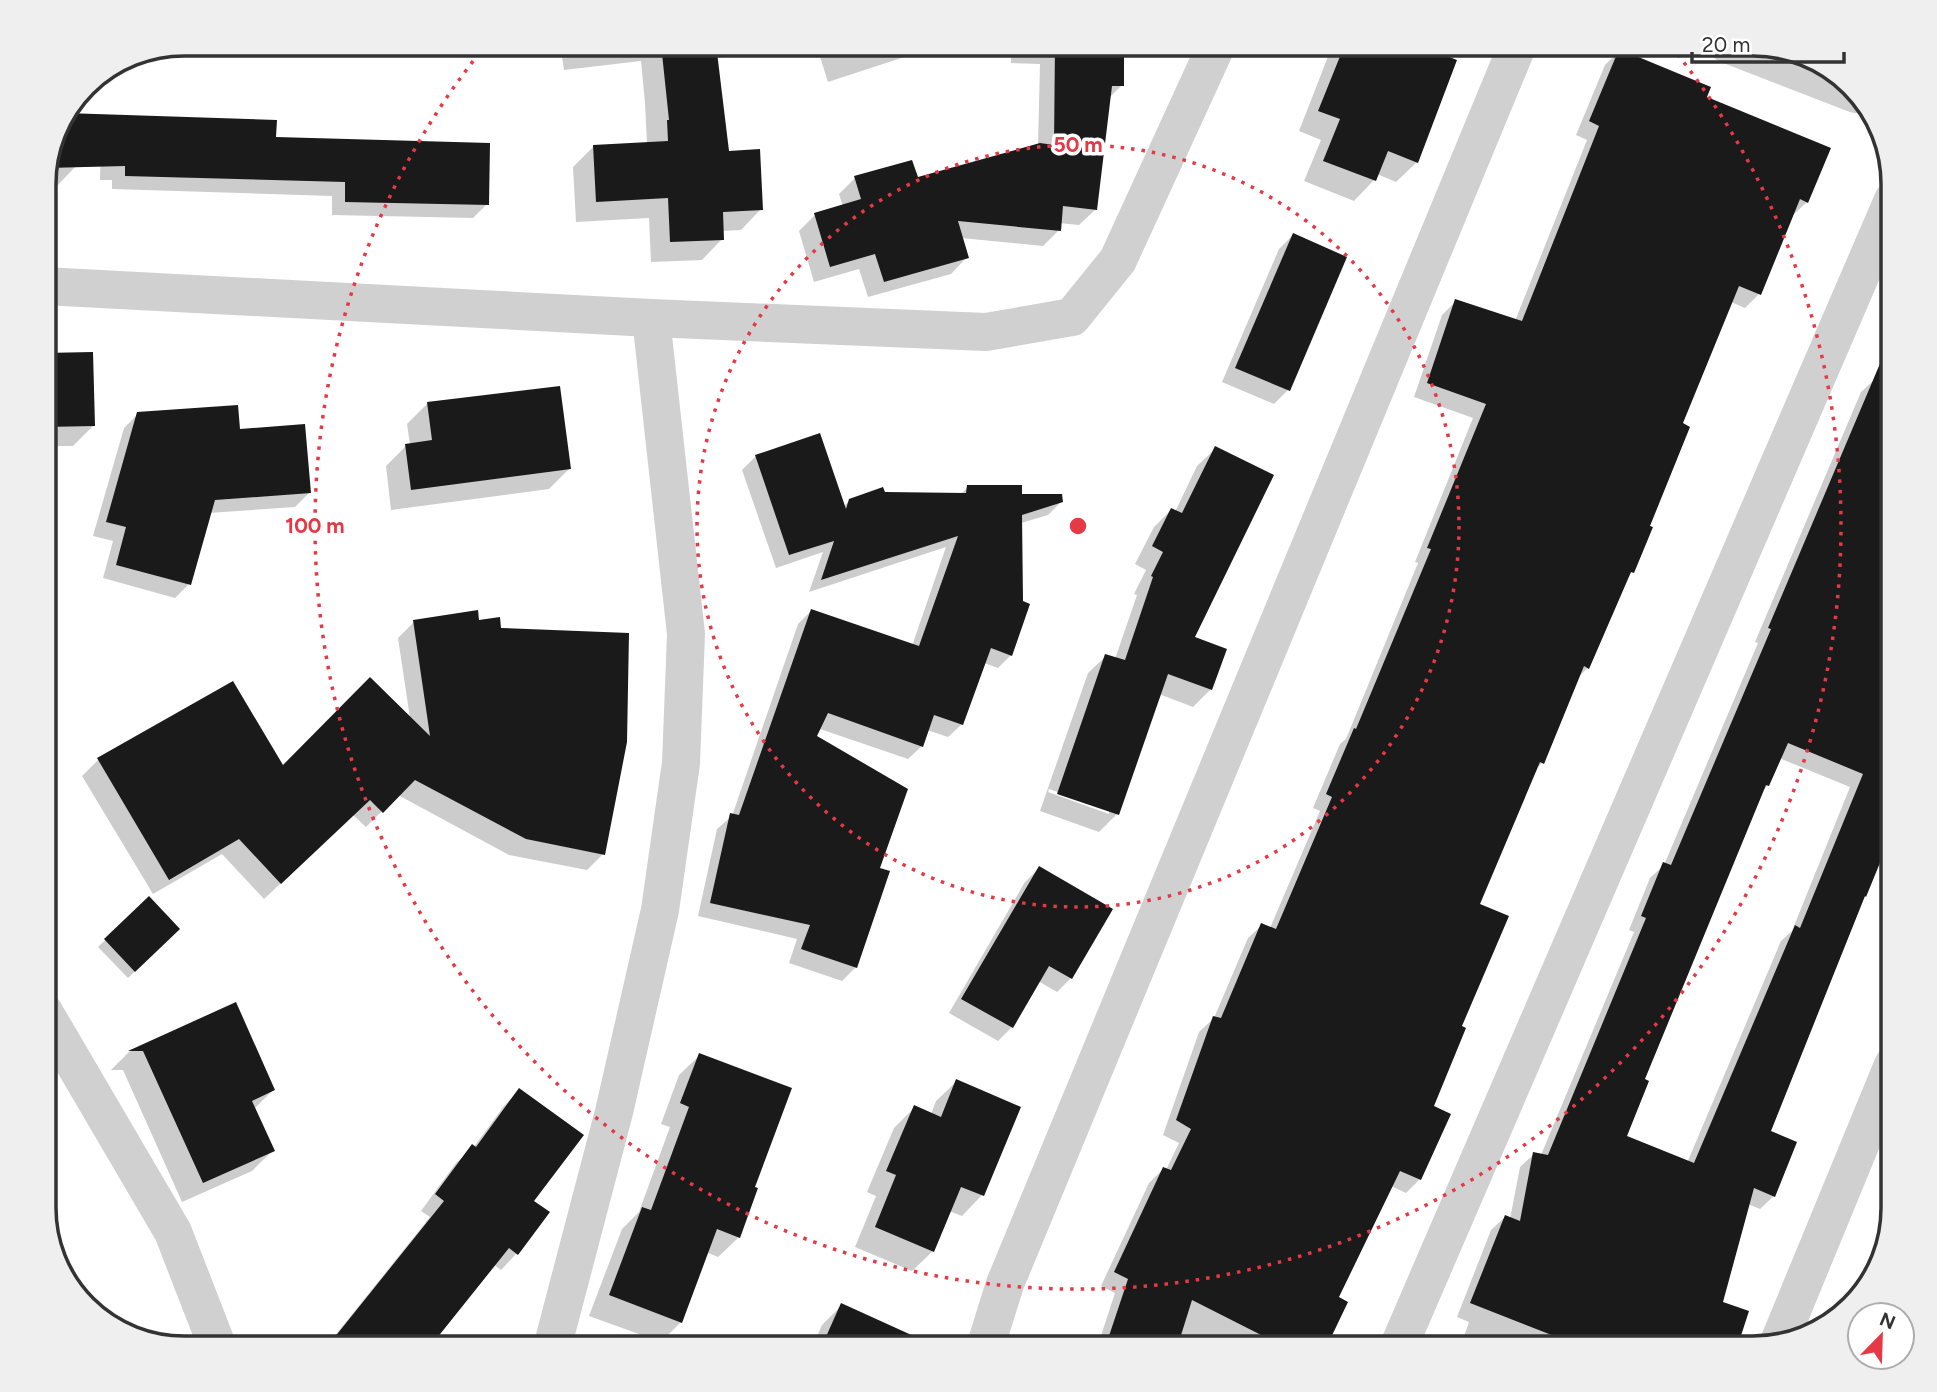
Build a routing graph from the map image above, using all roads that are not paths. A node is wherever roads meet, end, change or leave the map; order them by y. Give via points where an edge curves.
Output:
1 (1212, 56) edge
2 (1513, 56) edge
3 (1759, 56) edge
4 (1836, 86) edge
5 (1881, 228) edge
6 (56, 287) edge
7 (651, 318) junction
8 (56, 1033) edge
9 (1881, 1094) edge
10 (1783, 1333) edge
11 (213, 1336) edge
12 (555, 1336) edge
13 (989, 1336) edge
14 (1403, 1336) edge

1 - 7 street via 1118,260 1072,317 986,332
2 - 13 street via 1005,1284
3 - 4 street
5 - 14 street
6 - 7 street
7 - 12 street via 686,634 681,764 660,910 614,1112
8 - 11 street via 173,1233
9 - 10 street

